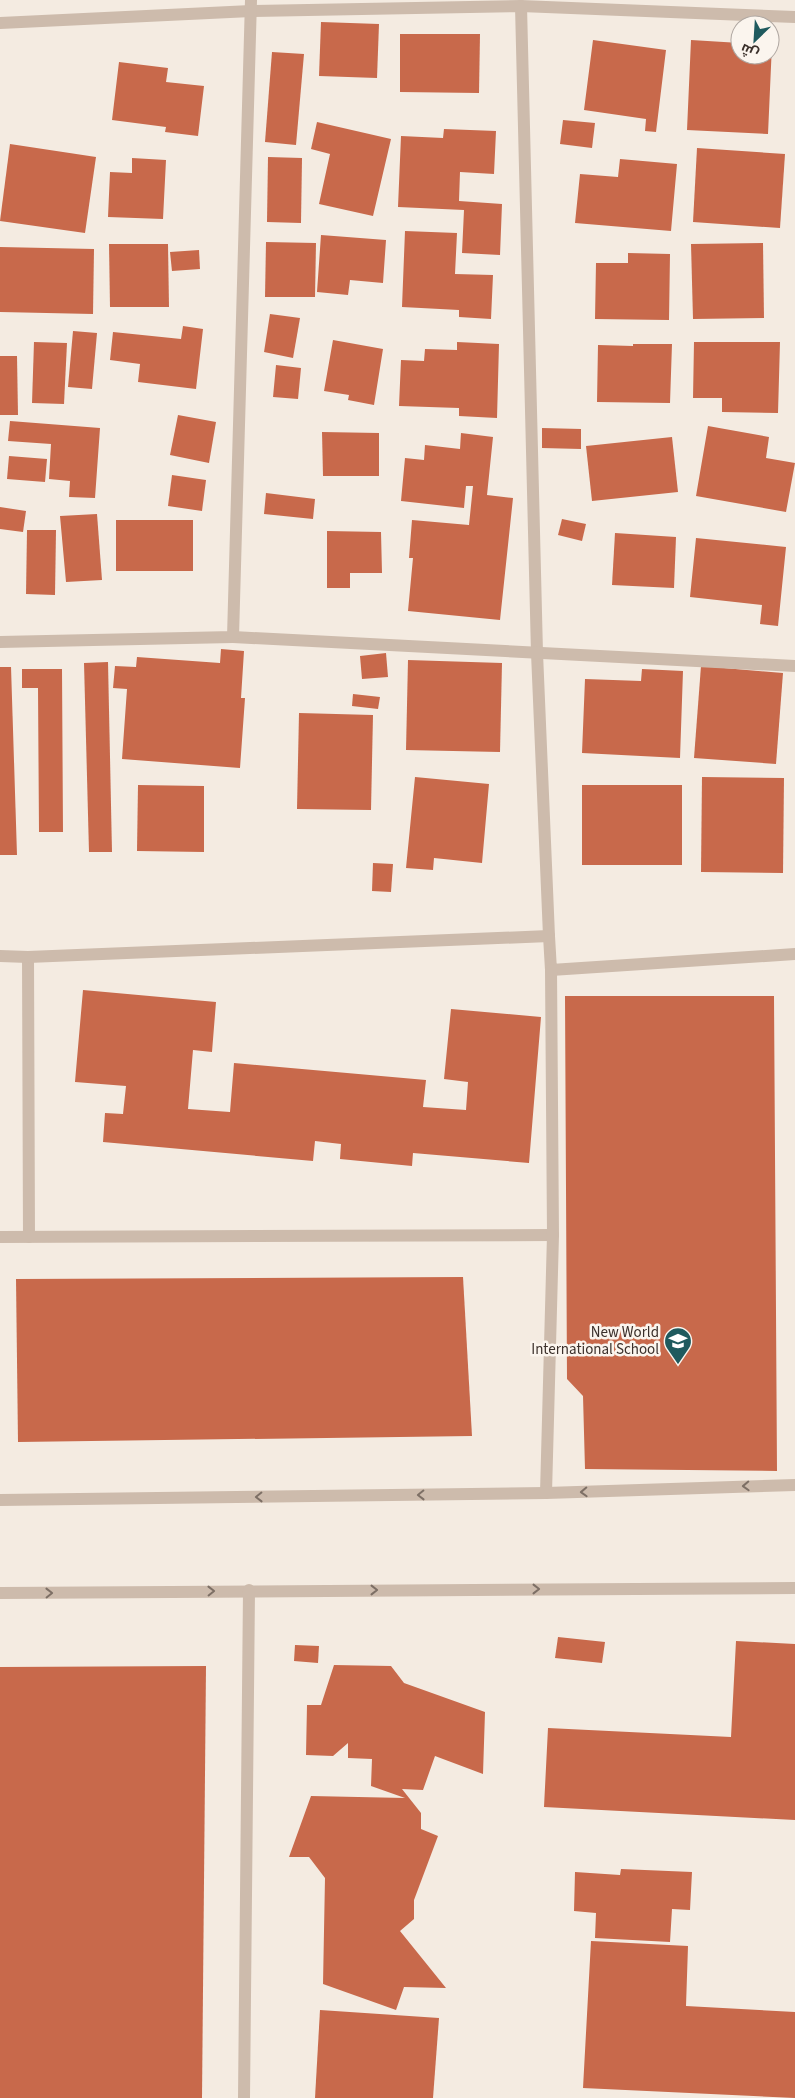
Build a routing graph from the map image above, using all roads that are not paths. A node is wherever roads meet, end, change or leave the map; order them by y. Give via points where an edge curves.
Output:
1 (251, 6) edge
2 (521, 6) junction
3 (795, 17) edge
4 (0, 23) edge
5 (233, 637) junction
6 (0, 642) edge
7 (537, 653) junction
8 (795, 666) edge
9 (549, 936) junction
10 (795, 954) edge
11 (0, 956) edge
12 (28, 957) junction
13 (551, 970) junction
14 (552, 1235) junction
15 (0, 1237) edge
16 (29, 1237) junction
17 (795, 1485) edge
18 (546, 1493) junction
19 (0, 1500) edge
20 (795, 1588) edge
21 (249, 1590) junction
22 (0, 1593) edge
23 (244, 2098) edge

1 - 2 street
1 - 4 street
1 - 5 street
2 - 3 street
2 - 7 street
5 - 6 street
5 - 7 street
7 - 8 street
7 - 9 street
9 - 12 street
9 - 13 street
10 - 13 street
11 - 12 street
12 - 16 street
13 - 14 street
14 - 16 street
14 - 18 street
15 - 16 street
17 -> 18 street
18 -> 19 street
21 -> 20 street
22 -> 21 street
21 - 23 street

